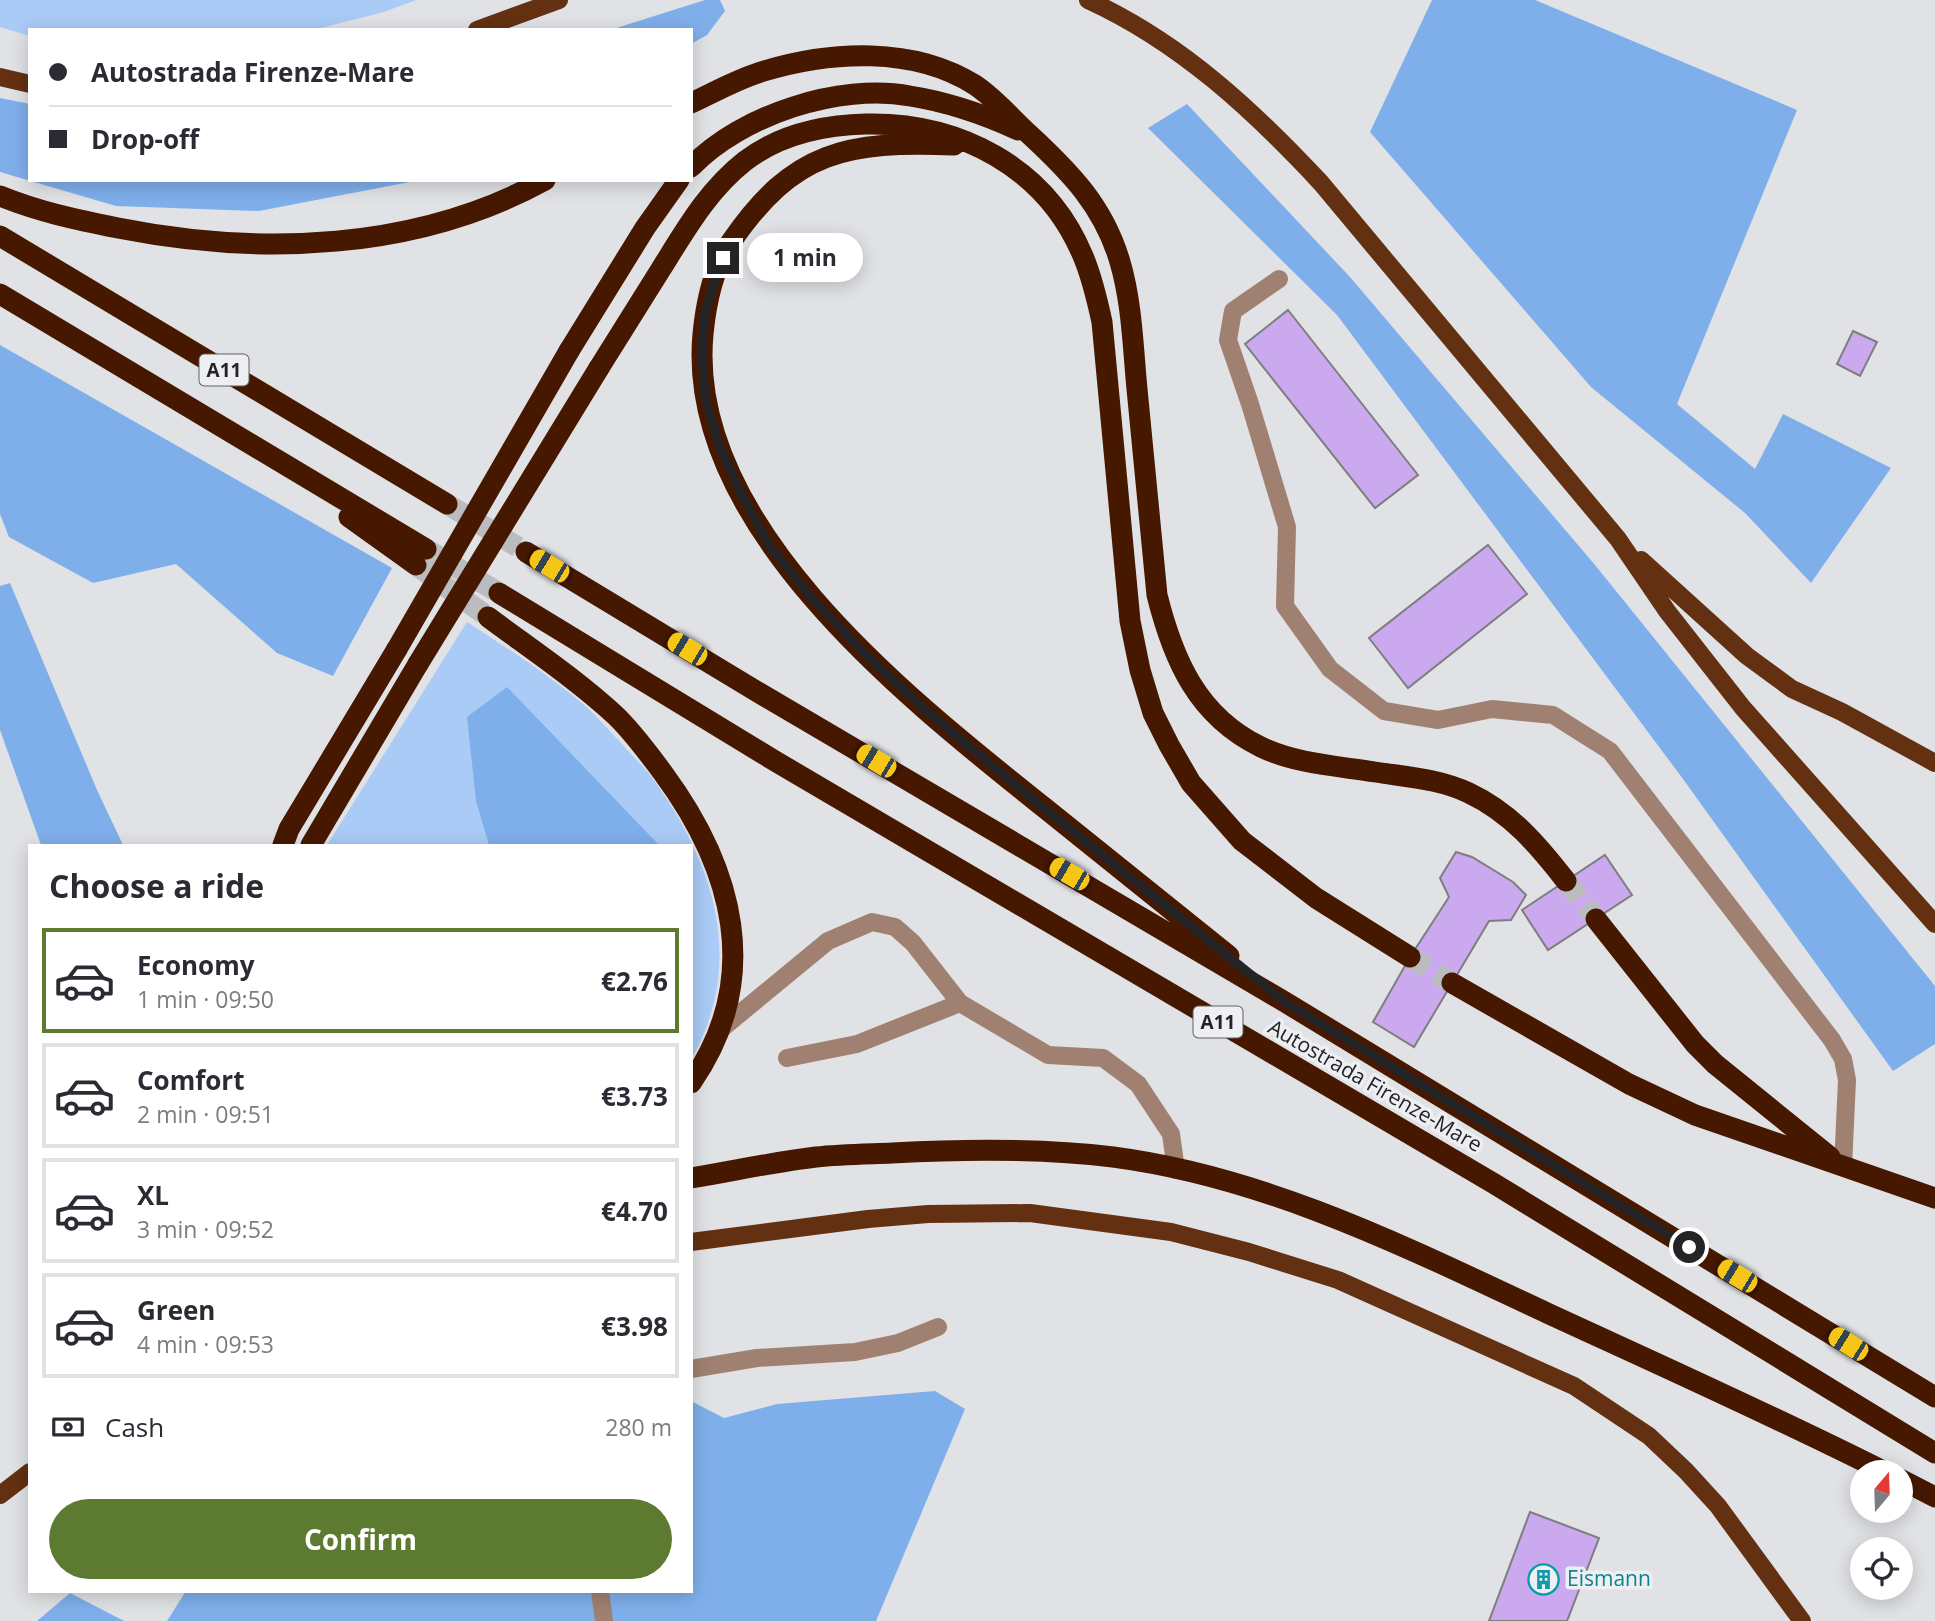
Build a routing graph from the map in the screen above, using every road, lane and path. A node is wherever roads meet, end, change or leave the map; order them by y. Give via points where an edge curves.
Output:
1 (559, 0) edge
2 (1088, 0) edge
3 (482, 28) edge
4 (0, 77) edge
5 (28, 84) edge
6 (693, 102) edge
7 (1030, 135) junction
8 (980, 146) junction
9 (693, 165) edge
10 (541, 182) edge
11 (678, 182) edge
12 (0, 196) edge
13 (0, 236) edge
14 (1279, 279) dead end
15 (0, 294) edge
16 (447, 504) tunnel mouth
17 (1618, 539) junction
18 (526, 552) tunnel mouth
19 (421, 557) tunnel mouth
20 (499, 593) tunnel mouth
21 (488, 617) tunnel mouth
22 (1935, 763) edge
23 (283, 844) edge
24 (312, 844) edge
25 (1566, 881) tunnel mouth
26 (1596, 919) tunnel mouth
27 (1935, 923) edge
28 (1410, 957) tunnel mouth
29 (1452, 983) tunnel mouth
30 (1285, 1002) junction
31 (960, 1003) junction
32 (720, 1030) junction
33 (787, 1058) dead end
34 (693, 1080) edge
35 (1843, 1167) junction
36 (1176, 1170) junction
37 (693, 1178) edge
38 (1935, 1198) edge
39 (693, 1242) edge
40 (938, 1327) dead end
41 (693, 1369) edge
42 (1935, 1397) edge
43 (1935, 1453) edge
44 (1860, 1460) edge
45 (28, 1474) edge
46 (1913, 1486) edge
47 (0, 1495) edge
48 (1935, 1497) edge
49 (600, 1593) edge
50 (604, 1621) edge
51 (1802, 1621) edge

1 - 3 main road
2 - 17 main road via 1189,60 1226,88 1287,147 1377,247
4 - 5 main road
6 - 7 highway via 763,71 837,55 874,56 912,61 974,84
7 - 9 highway via 975,111 908,95 870,94 830,98 757,120
7 - 25 highway via 1089,195 1121,262 1157,594 1179,664 1199,696 1217,716 1262,748 1467,792 1516,823
8 - 24 highway, bridge via 891,123 849,124 807,132 767,148 723,180 697,211 599,368
8 - 28 highway via 1014,167 1044,195 1083,253 1094,284 1102,322 1130,621 1150,702 1169,745 1191,783 1242,841 1316,898
8 - 30 highway via 896,144 835,154 806,166 775,188 753,212 729,246 705,311 705,397 718,442 769,545 863,652 1013,783
10 - 12 highway via 490,206 410,230 364,239 275,244 134,232 43,212
11 - 23 highway, bridge via 569,351
13 - 16 highway, A11
14 - 35 lane via 1233,311 1228,340 1287,527 1285,606 1330,670 1384,711 1438,720 1492,709 1553,715 1610,751 1843,1059 1847,1080
15 - 19 highway, A11 via 257,449
17 - 22 main road via 1747,656 1792,690
17 - 27 main road via 1667,611 1744,708
18 - 30 highway, Autostrada Firenze-Mare / A11
20 - 43 highway, Autostrada Firenze-Mare / A11 via 775,761 1493,1183
21 - 32 highway via 617,717 682,800 712,854 733,935 734,972
26 - 35 highway via 1695,1044
29 - 35 highway via 1629,1084 1695,1115
30 - 42 highway, Autostrada Firenze-Mare / A11
31 - 32 lane via 913,943 895,927 872,922 828,941
31 - 33 lane via 857,1044
31 - 36 lane via 1048,1055 1103,1058 1138,1084 1171,1134
32 - 34 highway
35 - 38 highway
36 - 37 highway via 1068,1152 1005,1150 818,1157
36 - 44 highway via 1266,1193 1331,1216
39 - 51 main road via 868,1219 1030,1213 1171,1232 1338,1280 1574,1386 1649,1436 1718,1506
40 - 41 lane via 898,1343 855,1352 757,1358
45 - 47 main road
46 - 48 highway
49 - 50 lane

